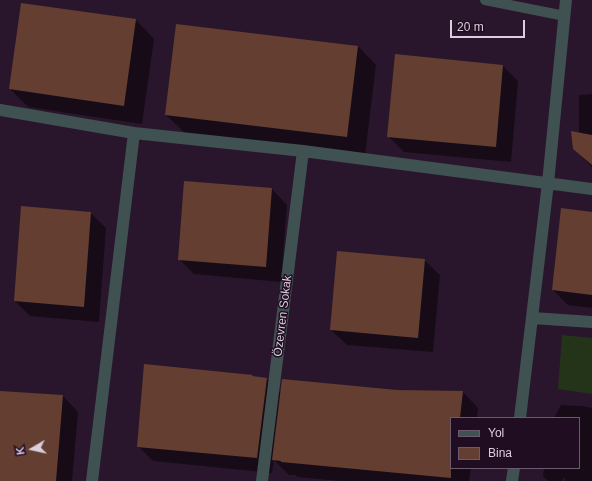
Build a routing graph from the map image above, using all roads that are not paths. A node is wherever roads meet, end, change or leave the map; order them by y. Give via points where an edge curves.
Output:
1 (485, 0) edge
2 (566, 0) edge
3 (565, 16) junction
4 (0, 110) edge
5 (134, 133) junction
6 (303, 151) junction
7 (548, 183) junction
8 (592, 189) edge
9 (532, 318) junction
10 (592, 322) edge
11 (520, 417) edge
12 (514, 469) edge
13 (92, 481) edge
14 (262, 481) edge
15 (512, 481) edge

1 - 3 lane
2 - 3 street
3 - 7 street
4 - 5 street
5 - 6 street
5 - 13 street
6 - 7 street
6 - 14 street, Özevren Sokak
7 - 8 street
7 - 9 street
9 - 10 street
9 - 11 street
12 - 15 street

